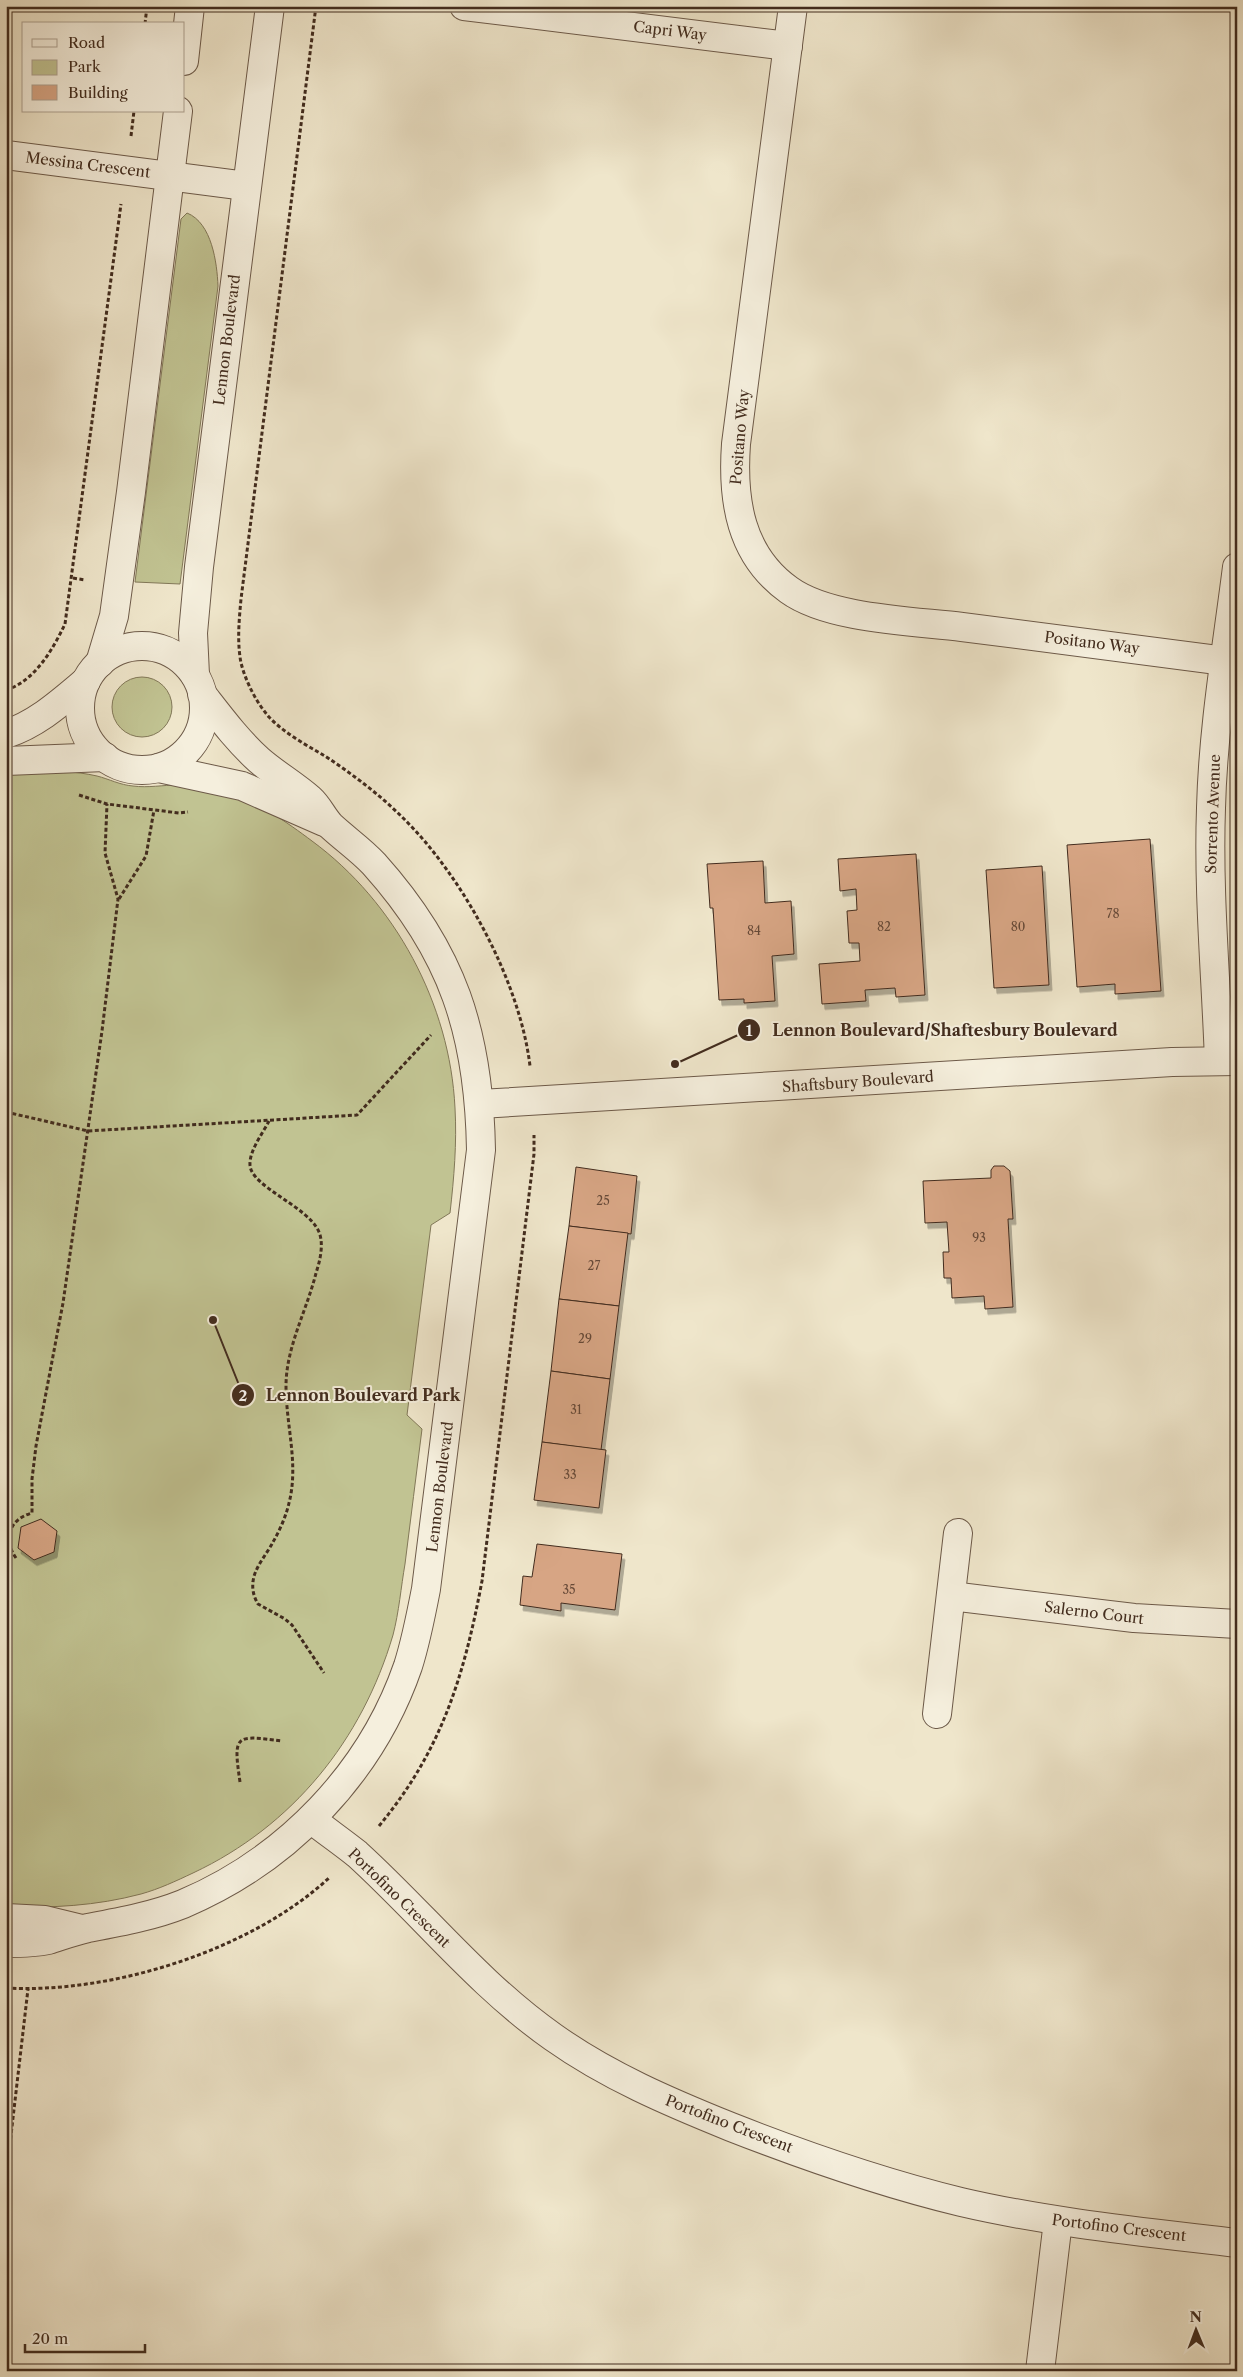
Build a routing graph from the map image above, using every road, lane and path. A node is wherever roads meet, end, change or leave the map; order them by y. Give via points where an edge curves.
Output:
1 (147, 6) edge
2 (190, 6) edge
3 (270, 6) edge
4 (316, 6) edge
5 (464, 6) edge
6 (793, 6) edge
7 (145, 22) edge
8 (788, 46) junction
9 (185, 51) edge
10 (134, 112) edge
11 (178, 112) edge
12 (6, 156) edge
13 (126, 170) junction
14 (170, 176) junction
15 (246, 186) junction
16 (1237, 567) edge
17 (73, 578) junction
18 (118, 585) junction
19 (196, 593) junction
20 (240, 599) junction
21 (1226, 661) junction
22 (93, 672) junction
23 (199, 684) junction
24 (6, 690) edge
25 (6, 734) edge
26 (1226, 747) edge
27 (105, 757) junction
28 (6, 762) edge
29 (159, 768) junction
30 (108, 804) dead end
31 (154, 810) dead end
32 (330, 825) junction
33 (118, 899) junction
34 (460, 1003) junction
35 (1228, 1061) edge
36 (534, 1103) junction
37 (480, 1104) junction
38 (6, 1112) edge
39 (269, 1120) junction
40 (88, 1131) junction
41 (958, 1533) dead end
42 (16, 1558) dead end
43 (951, 1596) junction
44 (1237, 1624) edge
45 (324, 1674) dead end
46 (937, 1714) dead end
47 (282, 1741) dead end
48 (240, 1782) dead end
49 (310, 1819) junction
50 (356, 1853) junction
51 (6, 1918) edge
52 (84, 1929) junction
53 (6, 1943) edge
54 (6, 1988) edge
55 (28, 1989) junction
56 (6, 2178) edge
57 (1058, 2221) junction
58 (1237, 2243) edge
59 (1040, 2371) edge

1 - 7 path
2 - 9 street
3 - 15 street, Lennon Boulevard
4 - 20 path
5 - 8 street, Capri Way
6 - 8 street, Positano Way
8 - 21 street, Positano Way via 734,476 740,516 758,557 771,574 790,590 831,608
10 - 13 path
11 - 14 street
12 - 13 street, Messina Crescent
13 - 14 street, Messina Crescent
13 - 17 path
14 - 15 street, Messina Crescent
14 - 18 street
15 - 19 street, Lennon Boulevard
16 - 21 street, Sorrento Avenue
17 - 18 path
17 - 24 path via 65,624 56,641 26,680
18 - 22 street via 114,616
19 - 20 path
19 - 23 street, Lennon Boulevard via 194,633
20 - 36 path via 238,629 242,665 259,704 284,729 370,788 403,817 430,847 476,915 512,991 522,1021
21 - 26 street, Sorrento Avenue
22 - 23 street via 109,656 129,647 150,646 176,656
22 - 25 street via 56,707
22 - 27 street via 80,705 82,723 88,740
23 - 29 street via 204,715 195,739 186,752
23 - 32 street, Lennon Boulevard via 243,744 312,801
26 - 35 street, Sorrento Avenue via 1210,842
27 - 28 street
27 - 29 street via 131,769
29 - 32 street, Lennon Boulevard via 242,786
30 - 33 path via 105,853
31 - 33 path via 146,856
32 - 34 street, Lennon Boulevard via 372,862 425,929
33 - 40 path
34 - 37 street, Lennon Boulevard via 474,1058
34 - 39 path via 356,1115
35 - 36 street, Shaftsbury Boulevard
36 - 37 street, Shaftsbury Boulevard
36 - 50 path via 533,1164 483,1571 470,1643 458,1685 418,1772 398,1803
37 - 49 street, Lennon Boulevard via 478,1187 432,1549 419,1625 408,1665 380,1729 338,1790
38 - 40 path
39 - 40 path
39 - 45 path via 251,1156 250,1171 313,1223 319,1233 320,1249 287,1373 293,1459 289,1503 274,1540 256,1571 252,1588 258,1604 292,1625
40 - 42 path via 63,1302 36,1446 32,1513 21,1516 10,1532 10,1550
41 - 43 street
43 - 44 street, Salerno Court via 1134,1618
43 - 46 street
47 - 48 path via 249,1737 239,1742 235,1751
49 - 50 street, Portofino Crescent
49 - 52 street, Lennon Boulevard via 265,1858 199,1896 156,1913
50 - 55 path via 322,1885 284,1912 233,1940 183,1961 110,1981
50 - 57 street, Portofino Crescent via 514,2008 604,2070 689,2110 831,2163 960,2202
51 - 52 street, Lennon Boulevard via 45,1920
52 - 53 street, Lennon Boulevard via 46,1940
54 - 55 path
55 - 56 path
57 - 58 street, Portofino Crescent
57 - 59 street

